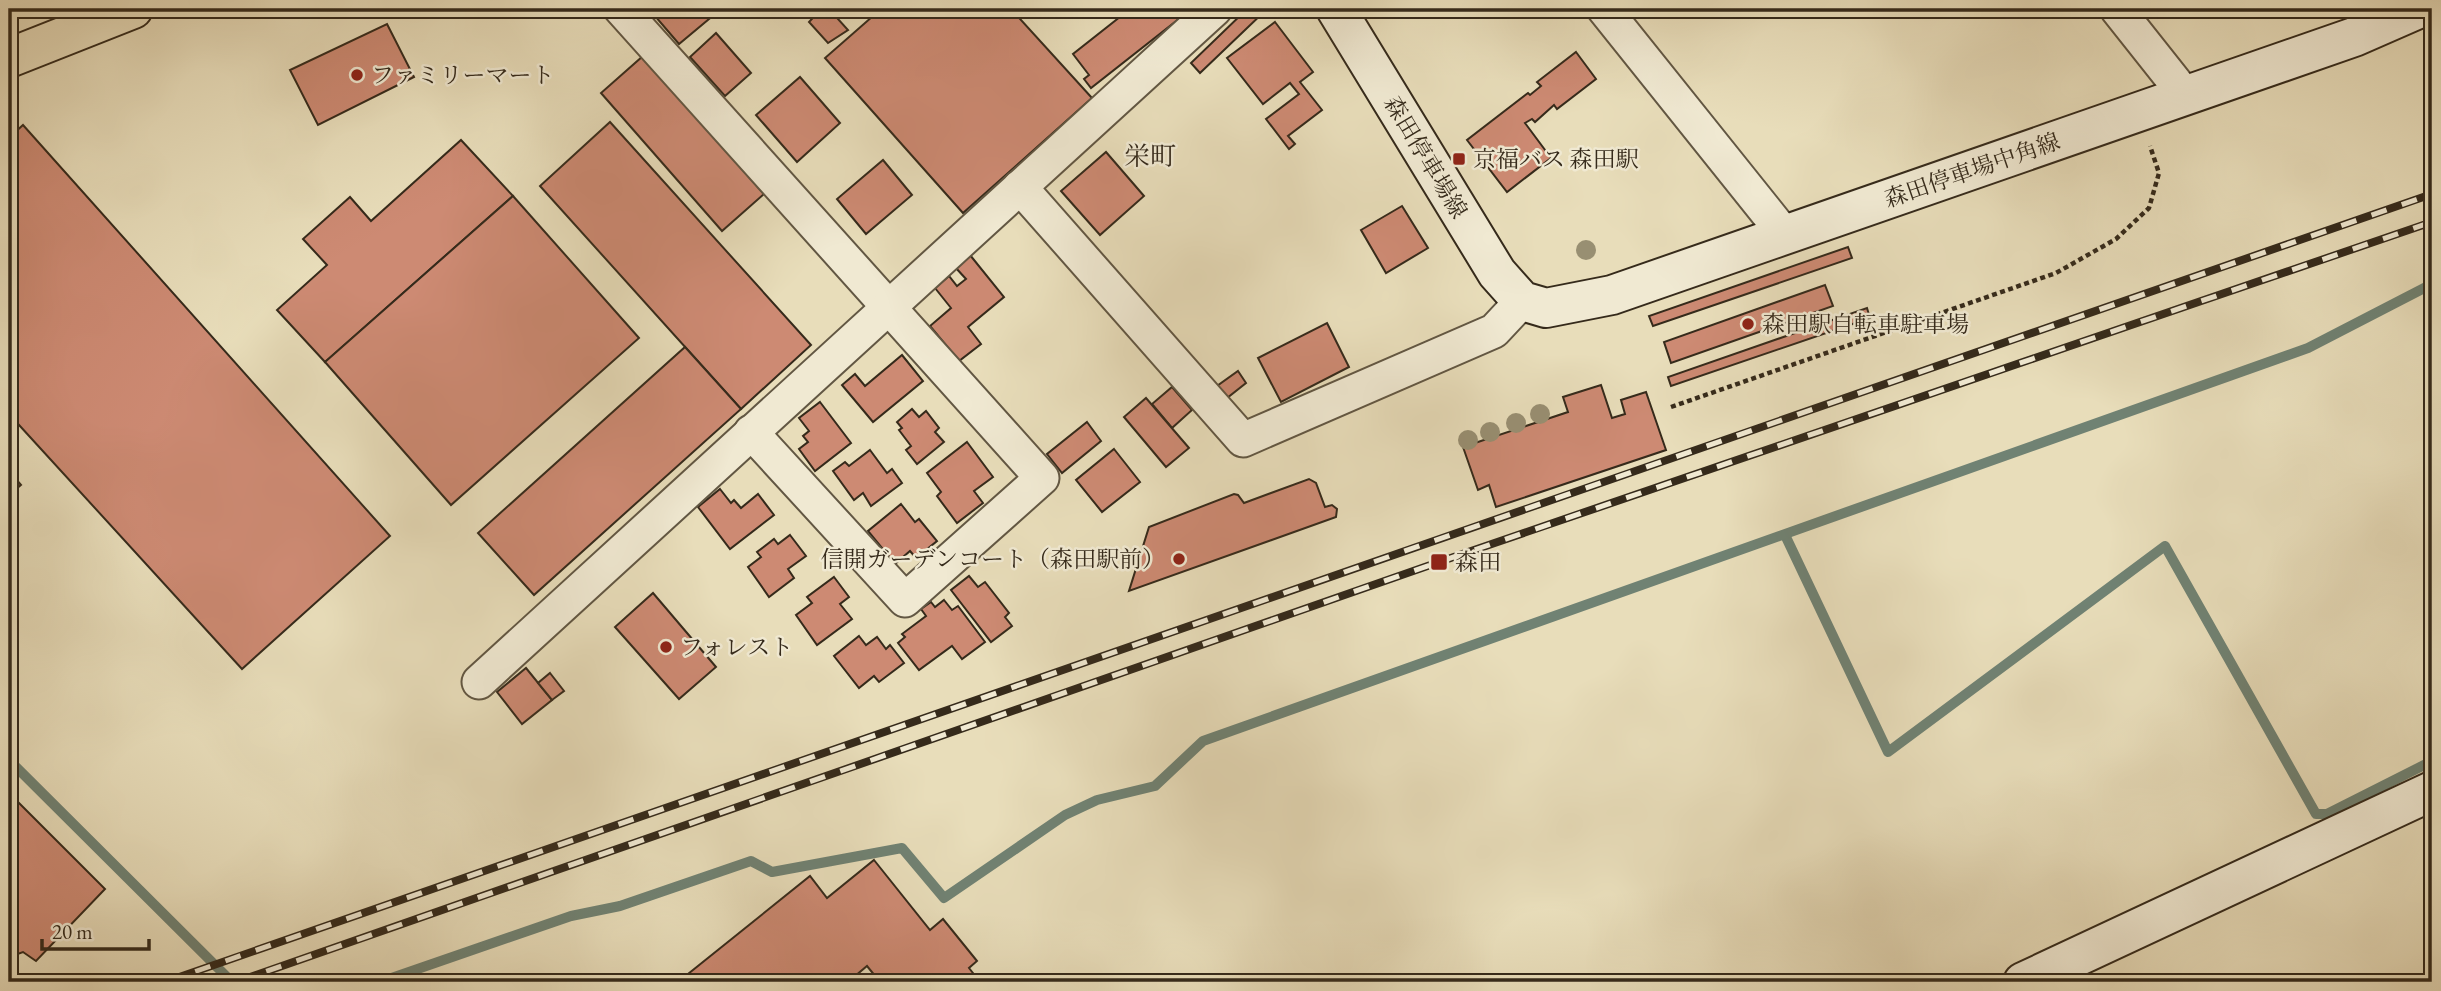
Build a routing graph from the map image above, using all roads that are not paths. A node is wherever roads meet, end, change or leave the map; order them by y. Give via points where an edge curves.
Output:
1 (133, 9) edge
2 (621, 9) edge
3 (1215, 9) edge
4 (1336, 9) edge
5 (1605, 9) edge
6 (2116, 9) edge
7 (2418, 9) edge
8 (9, 58) edge
9 (2186, 96) junction
10 (1020, 187) junction
11 (1785, 235) junction
12 (1522, 301) junction
13 (887, 308) junction
14 (751, 432) junction
15 (479, 681) dead end
16 (2432, 791) edge
17 (2023, 982) edge

1 - 8 main road
2 - 13 street
3 - 10 street
4 - 12 main road, 森田停車場線 via 1497,273
5 - 11 street
6 - 9 street
7 - 9 main road, 森田停車場中角線 via 2354,37
9 - 11 main road, 森田停車場中角線
10 - 12 street via 1243,440 1494,331
10 - 13 street
11 - 12 main road, 森田停車場中角線 via 1612,295 1546,307
13 - 14 street
13 - 14 street via 1042,478 905,600
14 - 15 street
16 - 17 main road

